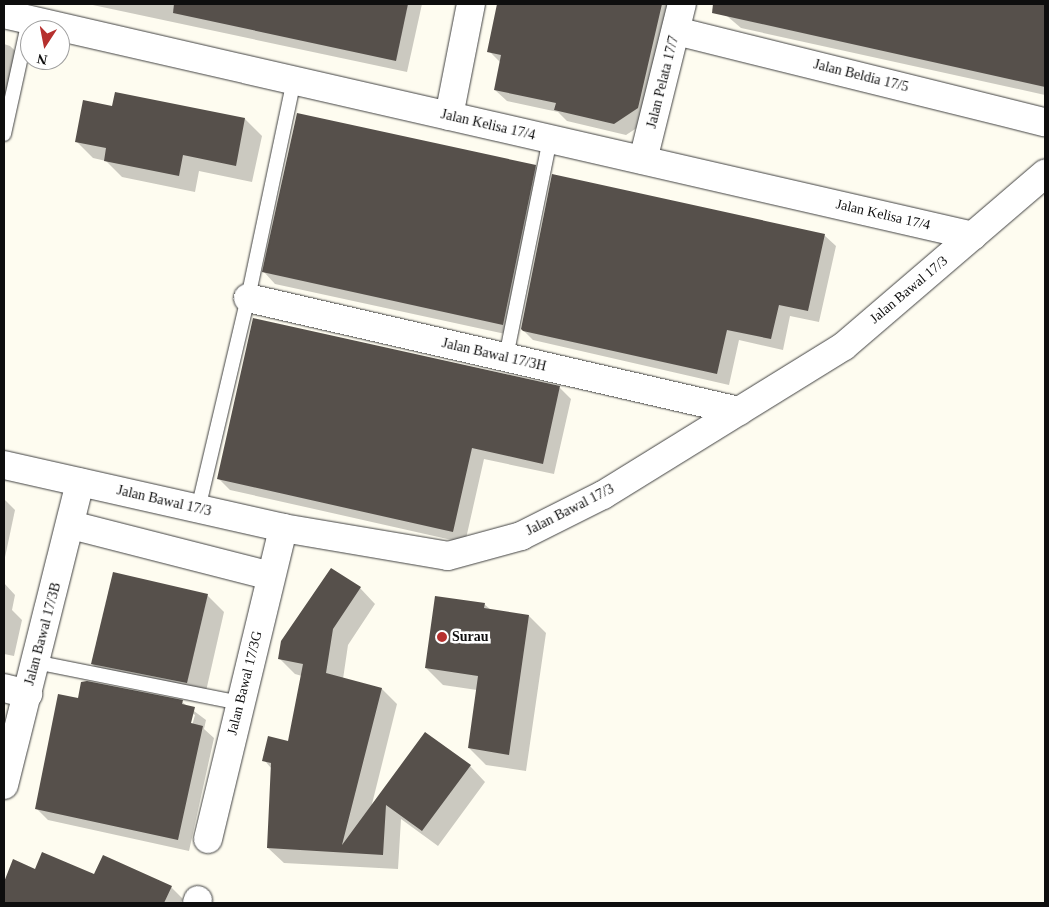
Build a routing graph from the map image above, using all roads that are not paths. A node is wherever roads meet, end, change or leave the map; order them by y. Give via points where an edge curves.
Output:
1 (471, 4) edge
2 (682, 4) edge
3 (16, 17) edge
4 (676, 31) junction
5 (294, 80) junction
6 (449, 116) junction
7 (1045, 122) edge
8 (4, 134) edge
9 (550, 139) junction
10 (643, 160) junction
11 (1045, 174) edge
12 (973, 236) junction
13 (248, 298) junction
14 (506, 358) junction
15 (739, 411) junction
16 (4, 465) edge
17 (80, 482) junction
18 (198, 509) junction
19 (71, 526) junction
20 (283, 528) junction
21 (271, 576) junction
22 (36, 662) junction
23 (16, 691) edge
24 (241, 703) junction
25 (4, 785) edge
26 (208, 839) dead end

1 - 6 street
2 - 4 street, Jalan Pelata 17/7
3 - 5 street, Jalan Kelisa 17/4
3 - 8 lane
4 - 7 street, Jalan Beldia 17/5
4 - 10 street, Jalan Pelata 17/7
5 - 6 street, Jalan Kelisa 17/4
5 - 13 lane
6 - 9 street, Jalan Kelisa 17/4
9 - 10 street, Jalan Kelisa 17/4
9 - 14 lane
10 - 12 street, Jalan Kelisa 17/4
11 - 12 street, Jalan Bawal 17/3
12 - 15 street, Jalan Bawal 17/3 via 844,346
13 - 14 street, Jalan Bawal 17/3H
13 - 18 lane
14 - 15 street, Jalan Bawal 17/3H
15 - 20 street, Jalan Bawal 17/3 via 595,499 521,536 448,556
16 - 17 street, Jalan Bawal 17/3
17 - 18 street, Jalan Bawal 17/3
17 - 19 street, Jalan Bawal 17/3B
18 - 20 street, Jalan Bawal 17/3
19 - 21 street
19 - 22 street, Jalan Bawal 17/3B
20 - 21 street, Jalan Bawal 17/3G
21 - 24 street, Jalan Bawal 17/3G
22 - 23 street, Jalan Bawal 17/3B
22 - 24 lane
23 - 25 street, Jalan Bawal 17/3B
24 - 26 street, Jalan Bawal 17/3G

